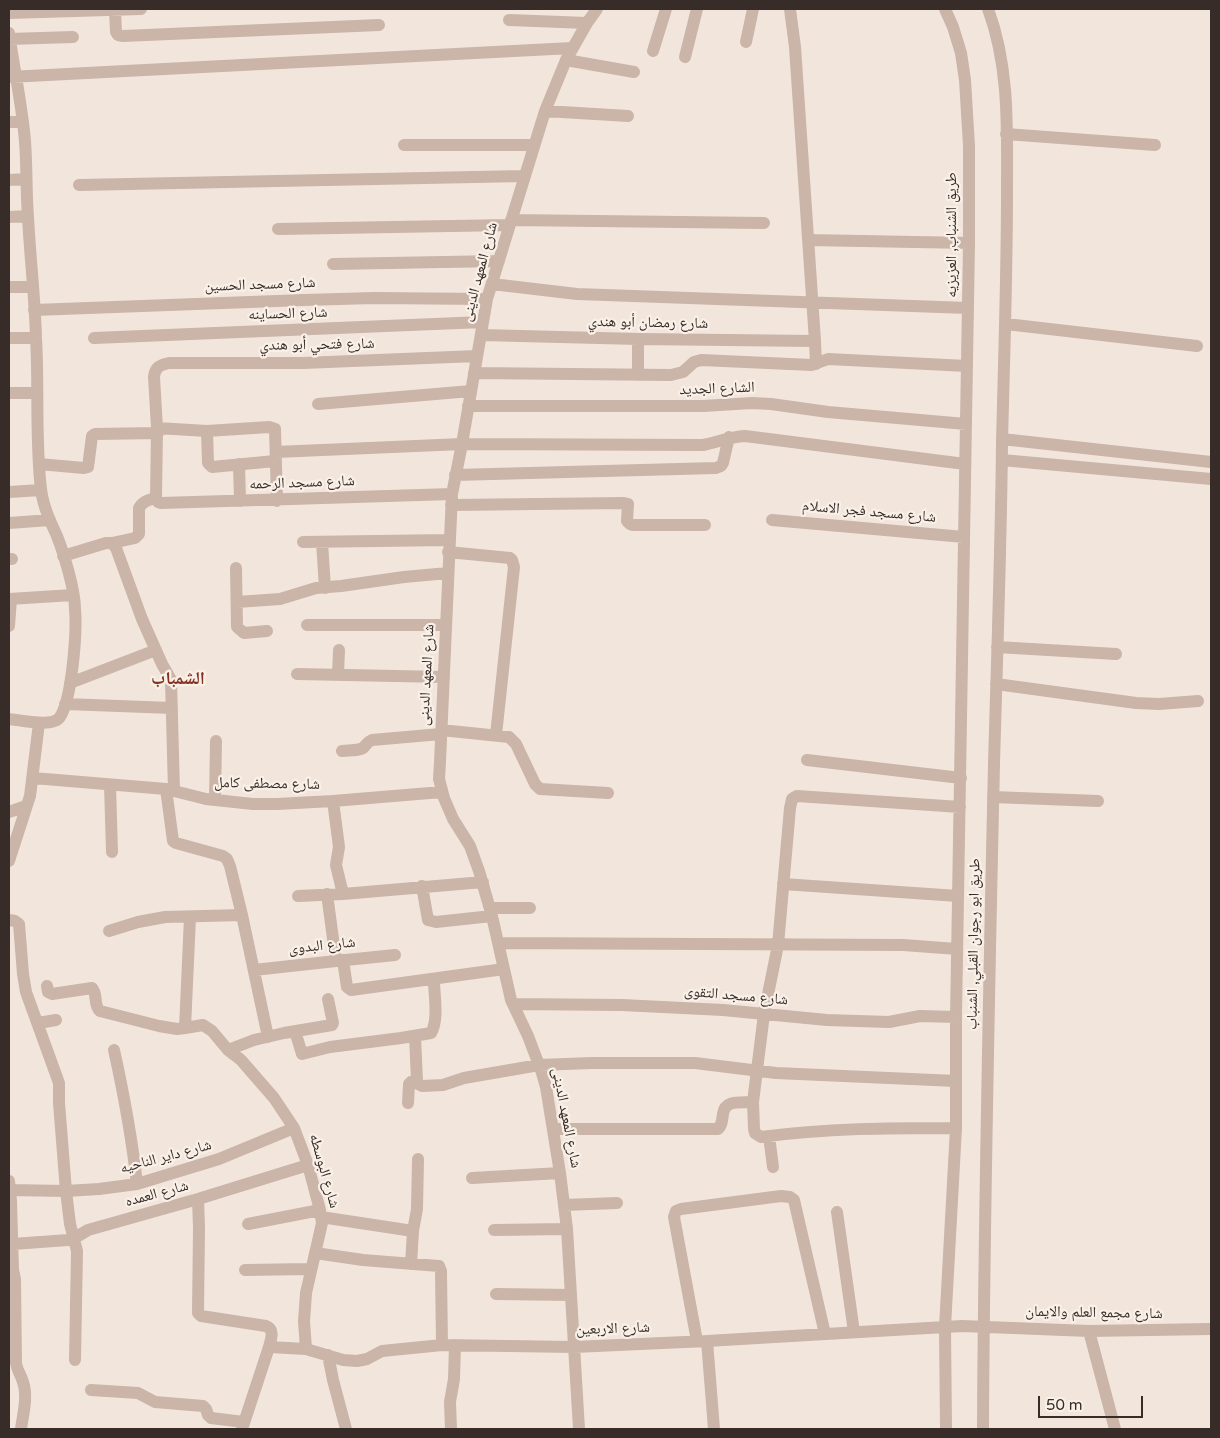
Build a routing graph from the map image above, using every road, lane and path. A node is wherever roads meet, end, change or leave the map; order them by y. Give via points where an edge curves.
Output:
1 (141, 9) edge
2 (597, 9) edge
3 (666, 9) edge
4 (697, 9) edge
5 (753, 9) edge
6 (790, 9) edge
7 (945, 9) edge
8 (988, 9) edge
9 (115, 10) edge
10 (9, 13) edge
11 (508, 20) dead end
12 (586, 23) junction
13 (379, 25) dead end
14 (9, 36) edge
15 (73, 37) dead end
16 (746, 42) dead end
17 (572, 48) junction
18 (654, 51) dead end
19 (685, 57) dead end
20 (566, 60) junction
21 (634, 72) dead end
22 (13, 77) edge
23 (544, 111) junction
24 (628, 116) dead end
25 (9, 122) edge
26 (23, 122) junction
27 (1006, 134) junction
28 (404, 145) dead end
29 (534, 145) junction
30 (1155, 145) dead end
31 (524, 176) junction
32 (26, 179) junction
33 (9, 180) edge
34 (79, 185) dead end
35 (28, 216) junction
36 (9, 217) edge
37 (510, 223) junction
38 (764, 223) dead end
39 (278, 229) dead end
40 (808, 240) junction
41 (969, 243) junction
42 (499, 261) junction
43 (333, 264) dead end
44 (492, 284) junction
45 (9, 287) edge
46 (32, 287) junction
47 (488, 299) junction
48 (812, 303) junction
49 (968, 308) junction
50 (34, 310) junction
51 (483, 322) junction
52 (1006, 324) junction
53 (481, 335) junction
54 (9, 338) edge
55 (36, 338) junction
56 (94, 338) dead end
57 (638, 339) junction
58 (815, 341) junction
59 (1197, 346) dead end
60 (477, 356) junction
61 (816, 364) junction
62 (967, 366) junction
63 (474, 373) junction
64 (638, 374) junction
65 (471, 390) junction
66 (9, 393) edge
67 (37, 393) junction
68 (318, 404) dead end
69 (468, 406) junction
70 (966, 424) junction
71 (158, 431) junction
72 (207, 431) junction
73 (729, 437) junction
74 (1002, 439) junction
75 (462, 444) junction
76 (275, 457) junction
77 (1002, 460) junction
78 (1211, 462) edge
79 (39, 464) junction
80 (239, 464) junction
81 (965, 464) junction
82 (455, 475) junction
83 (1211, 479) edge
84 (41, 490) junction
85 (9, 492) edge
86 (156, 498) junction
87 (452, 499) junction
88 (240, 501) junction
89 (277, 501) junction
90 (50, 520) junction
91 (772, 520) dead end
92 (9, 523) edge
93 (705, 525) dead end
94 (964, 537) junction
95 (303, 542) dead end
96 (322, 542) junction
97 (112, 543) junction
98 (449, 546) junction
99 (63, 556) junction
100 (236, 568) dead end
101 (448, 573) junction
102 (325, 588) junction
103 (73, 595) junction
104 (10, 599) edge
105 (237, 602) junction
106 (307, 624) dead end
107 (446, 625) junction
108 (9, 626) edge
109 (267, 632) dead end
110 (997, 647) junction
111 (156, 650) junction
112 (339, 650) dead end
113 (1116, 654) dead end
114 (297, 674) dead end
115 (338, 674) junction
116 (444, 677) junction
117 (70, 683) junction
118 (996, 684) junction
119 (1198, 701) dead end
120 (65, 704) junction
121 (172, 708) junction
122 (9, 719) edge
123 (39, 723) junction
124 (441, 732) junction
125 (496, 735) junction
126 (216, 741) dead end
127 (342, 751) dead end
128 (807, 760) dead end
129 (33, 778) junction
130 (961, 778) junction
131 (110, 785) junction
132 (170, 790) junction
133 (442, 792) junction
134 (608, 793) dead end
135 (993, 797) junction
136 (215, 800) junction
137 (1098, 801) dead end
138 (333, 802) junction
139 (26, 806) junction
140 (960, 808) junction
141 (9, 812) edge
142 (112, 852) dead end
143 (9, 861) edge
144 (483, 882) junction
145 (784, 884) junction
146 (422, 886) junction
147 (327, 894) junction
148 (343, 894) junction
149 (298, 896) dead end
150 (958, 896) junction
151 (530, 908) dead end
152 (491, 912) junction
153 (242, 915) junction
154 (190, 917) junction
155 (9, 920) edge
156 (109, 931) dead end
157 (499, 943) junction
158 (778, 945) junction
159 (957, 949) junction
160 (395, 955) dead end
161 (340, 960) junction
162 (504, 969) junction
163 (254, 970) junction
164 (434, 980) junction
165 (46, 986) dead end
166 (328, 998) dead end
167 (513, 1004) junction
168 (764, 1014) junction
169 (956, 1017) junction
170 (56, 1020) dead end
171 (38, 1023) junction
172 (185, 1028) junction
173 (295, 1031) junction
174 (415, 1036) junction
175 (268, 1037) junction
176 (114, 1050) dead end
177 (228, 1050) junction
178 (539, 1065) junction
179 (757, 1070) junction
180 (416, 1081) junction
181 (956, 1081) junction
182 (753, 1102) junction
183 (408, 1103) dead end
184 (294, 1128) junction
185 (956, 1128) junction
186 (553, 1129) junction
187 (769, 1136) junction
188 (418, 1159) dead end
189 (308, 1165) junction
190 (773, 1167) dead end
191 (560, 1173) junction
192 (472, 1178) dead end
193 (138, 1184) junction
194 (10, 1185) edge
195 (66, 1191) junction
196 (198, 1199) junction
197 (617, 1203) dead end
198 (564, 1205) junction
199 (837, 1212) dead end
200 (320, 1213) junction
201 (248, 1224) dead end
202 (566, 1229) junction
203 (494, 1230) dead end
204 (414, 1231) junction
205 (73, 1238) junction
206 (12, 1244) junction
207 (315, 1253) junction
208 (411, 1264) junction
209 (310, 1269) junction
210 (245, 1270) dead end
211 (496, 1294) dead end
212 (571, 1295) junction
213 (962, 1326) joint
214 (945, 1327) junction
215 (980, 1327) junction
216 (1211, 1329) edge
217 (1089, 1331) junction
218 (854, 1332) junction
219 (825, 1334) junction
220 (702, 1341) junction
221 (448, 1345) junction
222 (269, 1347) junction
223 (574, 1347) junction
224 (306, 1349) junction
225 (328, 1355) junction
226 (75, 1360) dead end
227 (91, 1390) dead end
228 (243, 1426) edge
229 (21, 1429) edge
230 (346, 1429) edge
231 (451, 1429) edge
232 (579, 1429) edge
233 (714, 1429) edge
234 (946, 1429) edge
235 (983, 1429) edge
236 (1115, 1429) edge

1 - 9 street
2 - 12 street, شارع المعهد الدينى
3 - 18 street
4 - 19 street
5 - 16 street
6 - 40 street
7 - 41 street, طريق الشنباب, العزيزيه via 961,53 966,80
8 - 27 street via 1001,59
9 - 10 street
9 - 13 street via 116,32 123,36
11 - 12 street
12 - 17 street, شارع المعهد الدينى
14 - 15 street
14 - 22 street
17 - 20 street, شارع المعهد الدينى
17 - 22 street
20 - 21 street
20 - 23 street, شارع المعهد الدينى
22 - 26 street
23 - 24 street
23 - 29 street, شارع المعهد الدينى
25 - 26 street
26 - 32 street
27 - 30 street
27 - 52 street
28 - 29 street
29 - 31 street, شارع المعهد الدينى
31 - 34 street
31 - 37 street, شارع المعهد الدينى
32 - 33 street
32 - 35 street
35 - 36 street
35 - 46 street
37 - 38 street
37 - 39 street
37 - 42 street, شارع المعهد الدينى
40 - 41 street
40 - 48 street
41 - 49 street, طريق الشنباب, العزيزيه
42 - 43 street
42 - 44 street, شارع المعهد الدينى
44 - 47 street, شارع المعهد الدينى
44 - 48 street via 577,294
45 - 46 street
46 - 50 street
47 - 50 street, شارع مسجد الحسين via 334,299
47 - 51 street, شارع المعهد الدينى
48 - 49 street
48 - 58 street
49 - 62 street, طريق الشنباب, العزيزيه
50 - 55 street
51 - 53 street, شارع المعهد الدينى
51 - 56 street, شارع الحساينه
52 - 59 street
52 - 74 street
53 - 57 street, شارع رمضان أبو هندي
53 - 60 street, شارع المعهد الدينى
54 - 55 street
55 - 67 street
57 - 58 street, شارع رمضان أبو هندي
57 - 64 street
58 - 61 street
60 - 63 street, شارع المعهد الدينى
60 - 71 street, شارع فتحي أبو هندي via 304,363 169,363 158,366 154,377
61 - 62 street via 828,359
61 - 64 street via 701,360 678,374
62 - 70 street, طريق الشنباب, العزيزيه
63 - 64 street
63 - 65 street, شارع المعهد الدينى
65 - 68 street
65 - 69 street, شارع المعهد الدينى
66 - 67 street
67 - 79 street
69 - 70 street, الشارع الجديد via 752,403
69 - 75 street, شارع المعهد الدينى
70 - 81 street, طريق الشنباب, العزيزيه
71 - 72 street
71 - 79 street via 95,434 90,442 88,467
71 - 86 street
72 - 76 street via 274,428
72 - 80 street via 208,463 212,467
73 - 75 street via 703,445
73 - 81 street via 745,436
73 - 82 street via 724,463 716,468
74 - 77 street
74 - 78 street
75 - 76 street
75 - 82 street, شارع المعهد الدينى
76 - 80 street
76 - 89 street
77 - 83 street
77 - 110 street, طريق ابو رجوان القبلي, الشنباب
79 - 84 street
80 - 88 street
81 - 94 street, طريق ابو رجوان القبلي, الشنباب
82 - 87 street, شارع المعهد الدينى
84 - 85 street
84 - 90 street
86 - 88 street, شارع مسجد الرحمه via 161,504
86 - 97 street via 144,502 139,508 139,534 135,538
87 - 89 street, شارع مسجد الرحمه
87 - 93 street, شارع مسجد الرحمه via 624,502 629,507 627,521 630,524
87 - 98 street, شارع المعهد الدينى
88 - 89 street, شارع مسجد الرحمه
90 - 92 street
90 - 99 street
91 - 94 street, شارع مسجد فجر الاسلام
94 - 130 street, طريق ابو رجوان القبلي, الشنباب
95 - 96 street
96 - 98 street
96 - 102 street
97 - 99 street
97 - 111 street
98 - 101 street, شارع المعهد الدينى
98 - 125 street via 510,558 514,567
99 - 103 street
100 - 105 street
101 - 102 street
101 - 107 street, شارع المعهد الدينى
102 - 105 street via 280,598
103 - 104 street
103 - 117 street via 76,611
104 - 108 street
105 - 109 street via 237,627 244,633
106 - 107 street
107 - 116 street, شارع المعهد الدينى
110 - 113 street
110 - 118 street, طريق ابو رجوان القبلي, الشنباب
111 - 117 street
111 - 121 street via 172,680
112 - 115 street
114 - 115 street
115 - 116 street
116 - 124 street, شارع المعهد الدينى
117 - 120 street
118 - 119 street via 1136,703
118 - 135 street, طريق ابو رجوان القبلي, الشنباب
120 - 121 street
120 - 123 street via 57,720
121 - 132 street
122 - 123 street
123 - 129 street
124 - 125 street
124 - 127 street via 372,740 363,748
124 - 133 street, شارع المعهد الدينى via 439,779
125 - 134 street via 508,737 516,744 540,789
126 - 136 street
128 - 130 street
129 - 131 street, شارع مصطفى كامل
129 - 139 street
130 - 140 street, طريق ابو رجوان القبلي, الشنباب
131 - 132 street, شارع مصطفى كامل
131 - 142 street
132 - 136 street, شارع مصطفى كامل
132 - 153 street via 173,841 227,859
133 - 138 street, شارع مصطفى كامل
133 - 144 street, شارع المعهد الدينى via 453,819 470,846
135 - 137 street
135 - 215 street, طريق ابو رجوان القبلي, الشنباب
136 - 138 street, شارع مصطفى كامل via 277,804
138 - 148 street via 339,847 336,865
139 - 141 street
139 - 143 street
140 - 145 street via 797,796 792,799 790,808
140 - 150 street, طريق ابو رجوان القبلي, الشنباب
144 - 146 street
144 - 152 street, شارع المعهد الدينى
145 - 150 street
145 - 158 street
146 - 148 street
146 - 152 street via 428,920 436,922
147 - 148 street
147 - 149 street
147 - 161 street
150 - 159 street, طريق ابو رجوان القبلي, الشنباب
151 - 152 street
152 - 157 street, شارع المعهد الدينى
153 - 154 street
153 - 163 street
154 - 156 street via 151,919
154 - 172 street
155 - 171 street via 19,924 26,992
157 - 158 street
157 - 162 street, شارع المعهد الدينى
158 - 159 street via 903,945
158 - 168 street
159 - 169 street, طريق ابو رجوان القبلي, الشنباب
160 - 161 street, شارع البدوى
161 - 163 street, شارع البدوى
161 - 164 street via 347,987 351,990
162 - 164 street
162 - 167 street, شارع المعهد الدينى
163 - 175 street
164 - 174 street via 434,1028 432,1033
165 - 172 street via 52,994 92,988 100,1011 164,1027
166 - 173 street via 333,1024
167 - 168 street, شارع مسجد التقوى via 622,1005
167 - 178 street, شارع المعهد الدينى
168 - 169 street, شارع مسجد التقوى via 889,1022 920,1016
168 - 179 street
169 - 181 street, طريق ابو رجوان القبلي, الشنباب
170 - 171 street
171 - 195 street via 60,1083
172 - 177 street, شارع البوسطه via 203,1025
173 - 174 street via 302,1054 330,1047
173 - 175 street
174 - 180 street
175 - 177 street
176 - 193 street
177 - 184 street, شارع البوسطه via 274,1098
178 - 179 street via 695,1063
178 - 180 street via 464,1078 443,1085 422,1086
178 - 186 street, شارع المعهد الدينى
179 - 181 street via 776,1074
179 - 182 street
180 - 183 street via 409,1084
181 - 185 street, طريق ابو رجوان القبلي, الشنباب
182 - 186 street via 726,1106 718,1129
182 - 187 street via 755,1133
184 - 189 street, شارع البوسطه
184 - 193 street, شارع داير الناحيه via 219,1160
185 - 187 street via 844,1129
185 - 214 street, طريق ابو رجوان القبلي, الشنباب
186 - 191 street, شارع المعهد الدينى
187 - 190 street
188 - 204 street
189 - 196 street, شارع العمده
189 - 200 street, شارع البوسطه
191 - 192 street
191 - 198 street, شارع المعهد الدينى
193 - 195 street, شارع داير الناحيه
194 - 195 street, شارع داير الناحيه
194 - 206 street
195 - 205 street
196 - 205 street, شارع العمده via 88,1230
196 - 222 street via 198,1313 270,1328
197 - 198 street
198 - 202 street, شارع المعهد الدينى
199 - 218 street
200 - 201 street
200 - 204 street
200 - 207 street, شارع البوسطه via 321,1230
202 - 203 street
202 - 212 street, شارع المعهد الدينى
204 - 208 street
205 - 206 street, شارع العمده
205 - 226 street via 77,1251
206 - 229 street via 16,1363 25,1392
207 - 208 street
207 - 209 street, شارع البوسطه
208 - 221 street via 441,1268
209 - 210 street
209 - 224 street, شارع البوسطه via 304,1321
211 - 212 street
212 - 223 street, شارع المعهد الدينى
213 - 214 street, شارع الاربعين
213 - 215 street, شارع مجمع العلم والايمان
214 - 218 street, شارع الاربعين
214 - 234 street, طريق ابو رجوان القبلي, الشنباب
215 - 217 street, شارع مجمع العلم والايمان
215 - 235 street, طريق ابو رجوان القبلي, الشنباب
216 - 217 street, شارع مجمع العلم والايمان
217 - 236 street
218 - 219 street, شارع الاربعين
219 - 220 street, شارع الاربعين
219 - 220 street via 794,1200 781,1196 676,1211 674,1217
220 - 223 street, شارع الاربعين
220 - 233 street
221 - 223 street, شارع الاربعين
221 - 225 street, شارع الاربعين via 382,1352 357,1360
221 - 231 street via 454,1379 450,1402
222 - 224 street, شارع الاربعين
222 - 228 street
223 - 232 street, شارع المعهد الدينى
224 - 225 street, شارع الاربعين
225 - 230 street
227 - 228 street via 138,1394 155,1402 203,1406 211,1418

